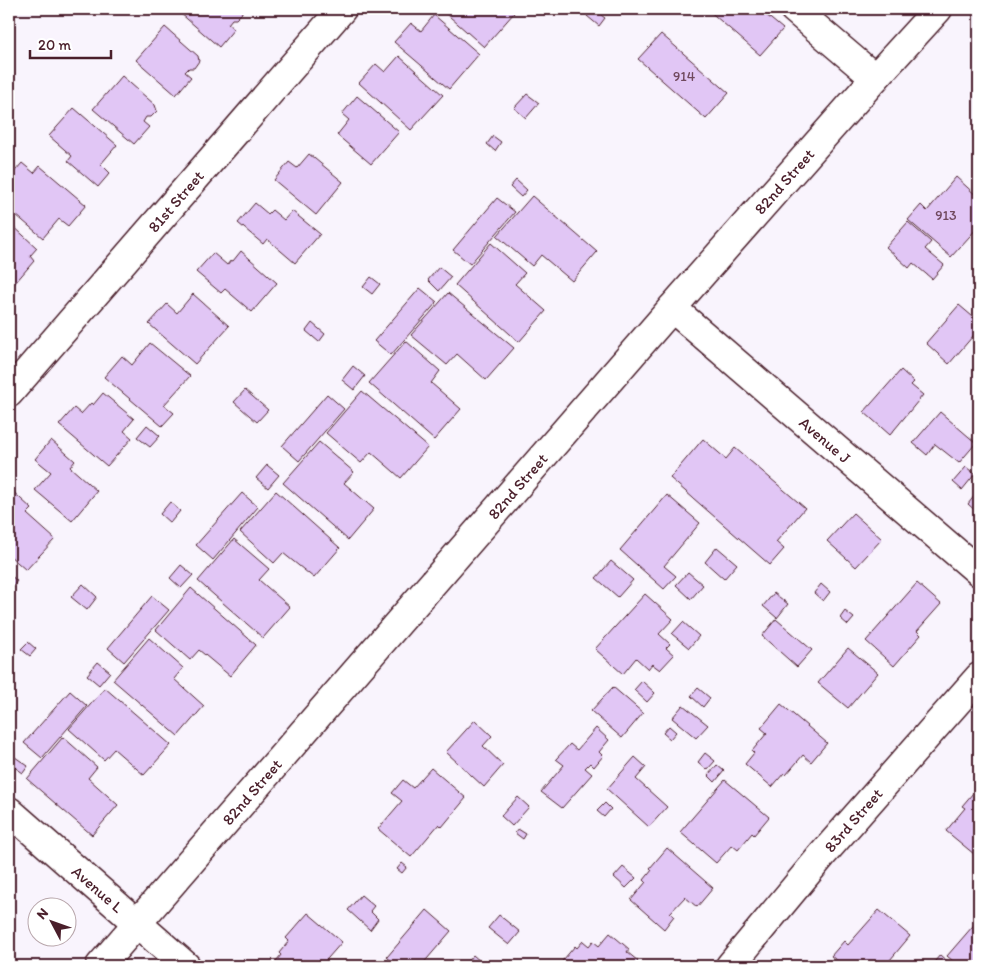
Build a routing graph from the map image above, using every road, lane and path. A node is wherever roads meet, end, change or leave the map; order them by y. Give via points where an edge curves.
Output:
1 (794, 9) edge
2 (938, 9) edge
3 (331, 13) edge
4 (875, 78) junction
5 (672, 308) junction
6 (9, 392) edge
7 (979, 572) edge
8 (979, 677) edge
9 (9, 811) edge
10 (137, 924) junction
11 (100, 966) edge
12 (186, 966) edge
13 (730, 966) edge

1 - 4 street
2 - 4 street, 82nd Street
3 - 6 street, 81st Street
4 - 5 street, 82nd Street
5 - 7 street, Avenue J
5 - 10 street, 82nd Street
8 - 13 street, 83rd Street via 823,854
9 - 10 street, Avenue L
10 - 11 street, 82nd Street
10 - 12 street, Avenue L

